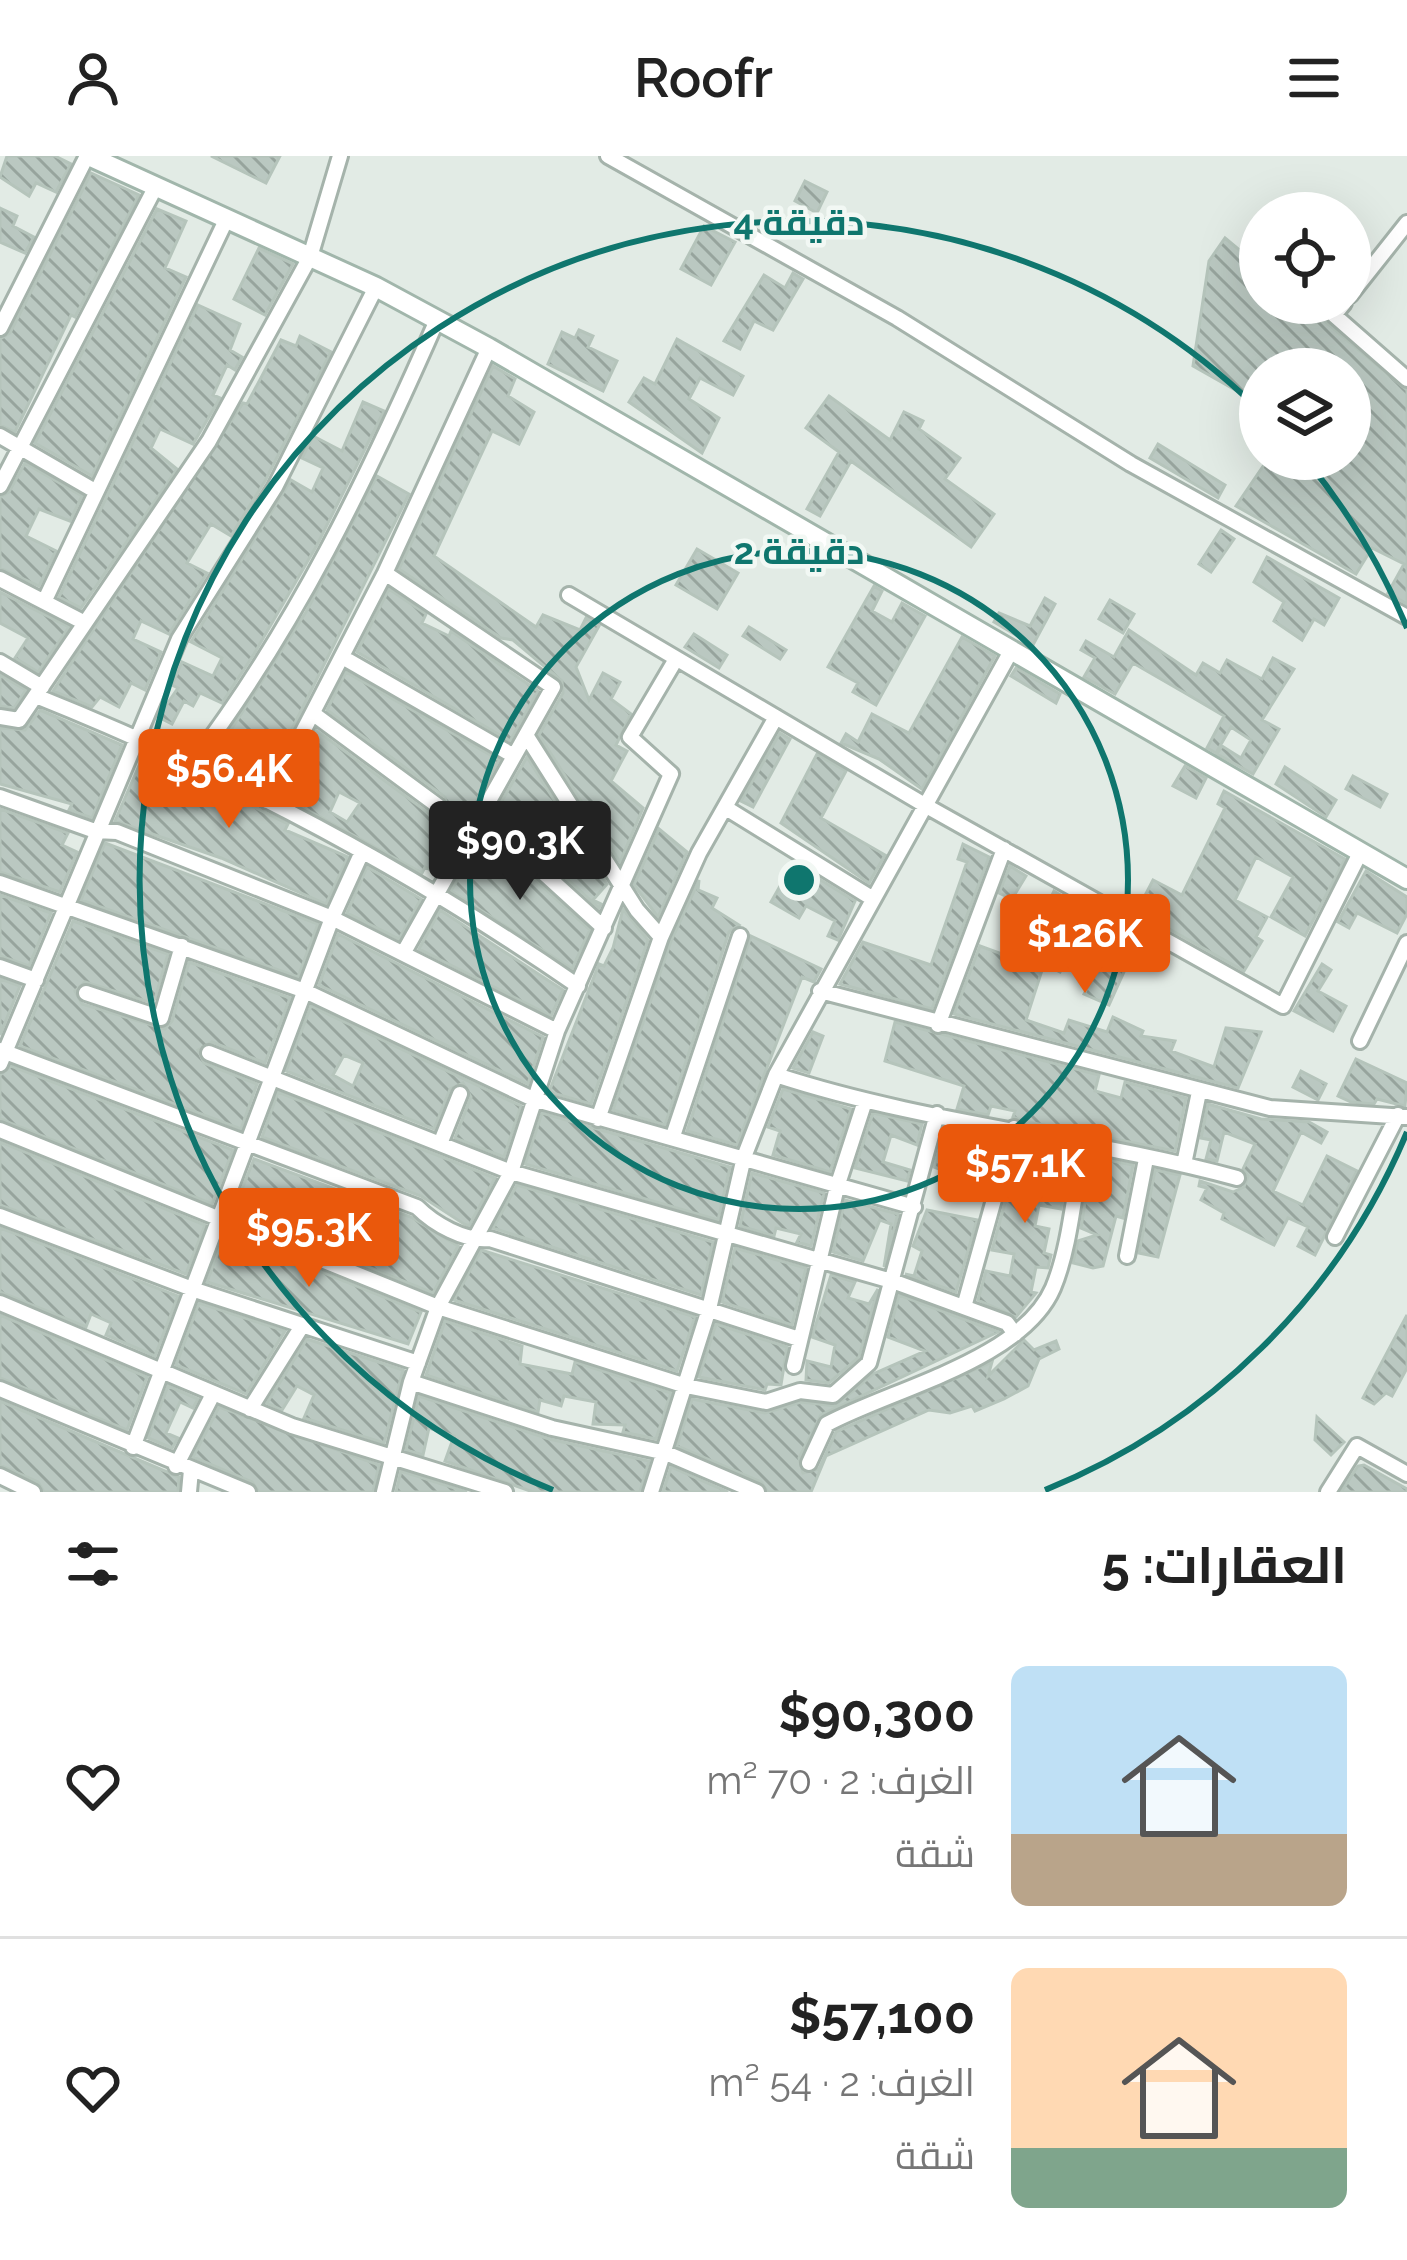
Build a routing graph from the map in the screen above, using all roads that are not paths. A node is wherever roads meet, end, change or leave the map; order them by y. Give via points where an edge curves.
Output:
1 (88, 156) edge
2 (340, 156) edge
3 (608, 156) edge
4 (156, 186) junction
5 (227, 218) junction
6 (1407, 223) edge
7 (310, 257) junction
8 (1371, 268) edge
9 (376, 287) junction
10 (436, 320) junction
11 (1344, 324) edge
12 (0, 328) edge
13 (489, 348) junction
14 (1407, 379) edge
15 (0, 436) edge
16 (20, 448) junction
17 (0, 486) edge
18 (95, 491) junction
19 (386, 573) junction
20 (0, 579) edge
21 (569, 595) dead end
22 (44, 602) junction
23 (1407, 616) edge
24 (83, 622) junction
25 (1011, 651) junction
26 (344, 658) junction
27 (676, 659) junction
28 (0, 662) edge
29 (39, 691) junction
30 (315, 715) junction
31 (0, 717) edge
32 (776, 717) junction
33 (526, 735) junction
34 (138, 740) junction
35 (514, 756) junction
36 (191, 765) junction
37 (0, 797) edge
38 (267, 801) junction
39 (437, 806) dead end
40 (928, 807) junction
41 (726, 808) junction
42 (481, 815) junction
43 (100, 831) junction
44 (1004, 849) junction
45 (362, 852) junction
46 (1359, 855) junction
47 (1407, 880) edge
48 (0, 883) edge
49 (624, 885) junction
50 (436, 891) junction
51 (870, 897) junction
52 (68, 907) junction
53 (332, 918) junction
54 (604, 928) junction
55 (740, 936) dead end
56 (661, 938) junction
57 (1407, 943) edge
58 (182, 946) junction
59 (404, 952) junction
60 (0, 968) edge
61 (36, 980) junction
62 (578, 986) junction
63 (305, 991) junction
64 (820, 991) junction
65 (86, 993) dead end
66 (938, 1025) junction
67 (557, 1031) junction
68 (1360, 1041) dead end
69 (209, 1053) dead end
70 (2, 1056) edge
71 (776, 1075) junction
72 (272, 1081) junction
73 (1199, 1092) junction
74 (460, 1094) dead end
75 (533, 1099) junction
76 (865, 1104) junction
77 (937, 1114) junction
78 (1403, 1116) edge
79 (598, 1119) junction
80 (1014, 1128) junction
81 (0, 1130) edge
82 (673, 1136) junction
83 (1084, 1142) junction
84 (249, 1144) junction
85 (440, 1144) junction
86 (744, 1157) junction
87 (1146, 1160) junction
88 (1184, 1164) junction
89 (511, 1172) junction
90 (1237, 1178) dead end
91 (837, 1187) junction
92 (914, 1207) junction
93 (0, 1216) edge
94 (220, 1219) junction
95 (724, 1236) junction
96 (1335, 1237) dead end
97 (478, 1240) junction
98 (1126, 1256) dead end
99 (819, 1263) junction
100 (895, 1282) junction
101 (195, 1290) junction
102 (0, 1303) edge
103 (438, 1306) junction
104 (964, 1307) junction
105 (709, 1309) junction
106 (302, 1326) junction
107 (1015, 1334) junction
108 (799, 1339) junction
109 (418, 1363) junction
110 (794, 1366) dead end
111 (162, 1373) junction
112 (411, 1382) junction
113 (686, 1386) junction
114 (0, 1389) edge
115 (213, 1394) junction
116 (250, 1409) junction
117 (133, 1447) junction
118 (666, 1453) junction
119 (395, 1459) junction
120 (809, 1463) dead end
121 (183, 1468) junction
122 (1407, 1474) edge
123 (0, 1476) edge
124 (485, 1489) edge
125 (26, 1490) edge
126 (189, 1492) edge
127 (248, 1492) edge
128 (384, 1492) edge
129 (505, 1492) edge
130 (651, 1492) edge
131 (758, 1492) edge
132 (1328, 1492) edge

1 - 4 street
1 - 12 street
2 - 7 street
3 - 23 street
4 - 5 street
4 - 16 street
5 - 7 street
5 - 18 street
6 - 8 street
7 - 9 street
7 - 24 street via 209,441
9 - 10 street
9 - 34 street via 275,487 179,638
10 - 13 street
10 - 36 street via 316,576
11 - 14 street
13 - 19 street
13 - 25 street
15 - 16 street
16 - 17 street
16 - 18 street
18 - 22 street
19 - 26 street
19 - 33 street via 554,687
20 - 22 street
21 - 27 street
22 - 24 street
24 - 29 street
25 - 40 street
25 - 46 street
26 - 30 street
26 - 35 street
27 - 32 street
27 - 49 street via 630,737 671,774
28 - 29 street
29 - 31 street via 20,720
29 - 34 street
30 - 38 street
30 - 39 street
32 - 40 street
32 - 41 street
33 - 35 street
33 - 49 street
34 - 36 street
34 - 43 street
35 - 42 street
36 - 38 street
37 - 43 street
38 - 45 street
40 - 44 street
40 - 51 street
41 - 51 street
41 - 56 street
42 - 50 street
42 - 54 street
43 - 52 street
43 - 53 street
44 - 46 street via 1283,1006
44 - 66 street
45 - 50 street
45 - 53 street
46 - 47 street
48 - 52 street
49 - 54 street
49 - 56 street
50 - 59 street
50 - 62 street
51 - 64 street
52 - 58 street
52 - 61 street
53 - 59 street
53 - 63 street
54 - 62 street
55 - 82 street
56 - 79 street
57 - 68 street
58 - 63 street
58 - 65 street via 160,1018
59 - 67 street
60 - 61 street
61 - 70 street
62 - 67 street
63 - 72 street
63 - 75 street
64 - 66 street
64 - 71 street
66 - 73 street
67 - 75 street
69 - 72 street
70 - 84 street
71 - 76 street
71 - 86 street
72 - 84 street
72 - 85 street
73 - 78 street via 1270,1108
73 - 88 street
74 - 85 street
75 - 79 street
75 - 89 street
76 - 77 street
76 - 91 street
77 - 80 street
77 - 92 street
78 - 96 street
79 - 82 street
80 - 83 street
80 - 104 street
81 - 94 street
82 - 86 street
83 - 87 street
83 - 107 street via 1052,1290
84 - 94 street
84 - 97 street via 417,1207
85 - 89 street
86 - 91 street
86 - 95 street
87 - 88 street
87 - 98 street
88 - 90 street
89 - 95 street
89 - 97 street
91 - 92 street
91 - 99 street
92 - 100 street
93 - 101 street
94 - 101 street
94 - 103 street
95 - 99 street
95 - 105 street
97 - 103 street
97 - 105 street
99 - 100 street
99 - 108 street
100 - 104 street
100 - 113 street via 869,1364 833,1395 800,1391 766,1402
101 - 106 street
101 - 111 street
102 - 111 street
103 - 109 street
103 - 113 street
104 - 107 street
105 - 108 street
105 - 113 street
106 - 109 street
106 - 116 street
107 - 120 street via 827,1424
108 - 110 street
109 - 112 street
111 - 115 street
111 - 117 street
112 - 118 street via 552,1428
112 - 119 street
113 - 118 street
114 - 117 street
115 - 116 street
115 - 121 street
116 - 119 street
117 - 121 street
118 - 130 street
118 - 131 street
119 - 124 street
119 - 128 street
121 - 126 street
121 - 127 street
122 - 132 street via 1357,1446
123 - 125 street
124 - 129 street

